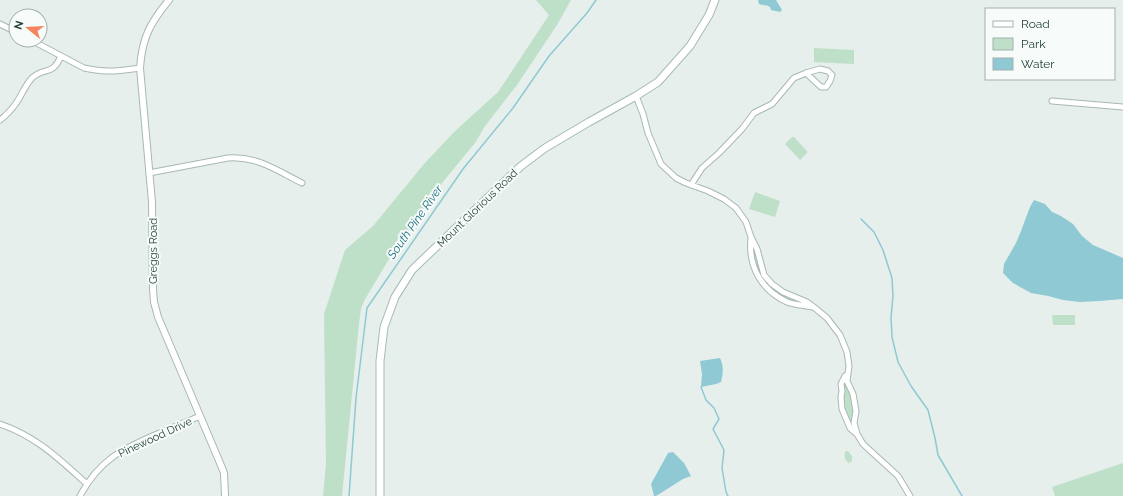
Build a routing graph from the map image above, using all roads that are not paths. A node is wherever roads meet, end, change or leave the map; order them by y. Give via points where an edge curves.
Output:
1 (169, 0) edge
2 (715, 0) edge
3 (46, 48) edge
4 (61, 56) junction
5 (140, 68) junction
6 (806, 73) junction
7 (636, 96) junction
8 (1052, 100) dead end
9 (1123, 107) edge
10 (0, 120) edge
11 (149, 173) junction
12 (302, 183) dead end
13 (691, 185) junction
14 (751, 237) junction
15 (777, 288) junction
16 (772, 293) junction
17 (816, 308) junction
18 (848, 374) junction
19 (200, 416) junction
20 (0, 424) edge
21 (857, 434) junction
22 (87, 484) junction
23 (80, 496) edge
24 (225, 496) edge
25 (380, 496) edge
26 (910, 496) edge

1 - 5 street, Greggs Road via 146,34
2 - 7 main road, Mount Glorious Road via 690,46 658,82
3 - 4 street
4 - 5 street via 84,68 103,72
4 - 10 street via 52,70 33,77 10,112
5 - 11 street, Greggs Road
6 - 6 street via 820,69 828,70 832,75 826,87 821,87
6 - 13 street via 794,78 772,104 754,113 742,129 702,168
7 - 13 street via 661,164 676,178
7 - 25 main road, Mount Glorious Road via 545,148 520,167 412,270 395,296 384,327 380,361
8 - 9 street
11 - 12 street via 239,157 256,160
11 - 19 street, Greggs Road via 153,216 154,302 159,321
13 - 14 street via 724,199 736,208 746,222
14 - 15 street via 764,275
14 - 16 street via 750,253 756,273
15 - 16 street
15 - 17 street
16 - 17 street via 787,302
17 - 18 street via 840,335 847,352
18 - 21 street via 847,381 856,410 854,423
18 - 21 street via 841,384 842,409 850,428
19 - 22 street, Pinewood Drive via 129,446 106,462
19 - 24 street, Greggs Road via 224,473
20 - 22 street via 32,438
21 - 26 street via 863,444 898,476
22 - 23 street, Pinewood Drive

